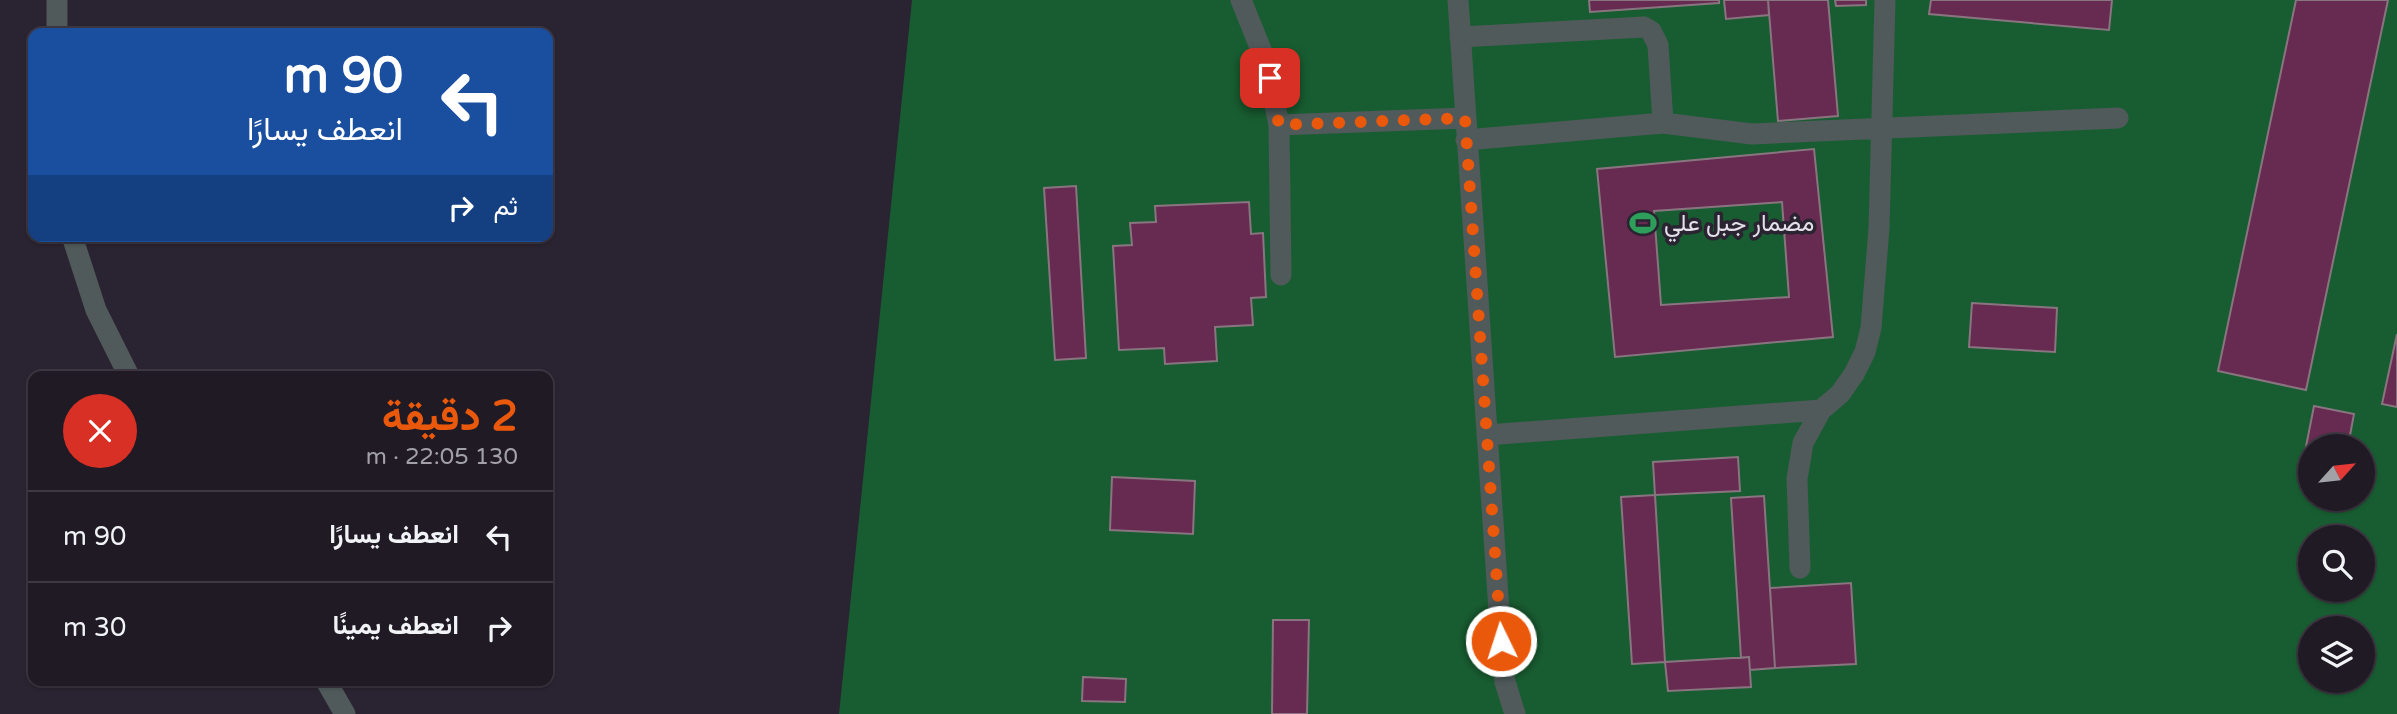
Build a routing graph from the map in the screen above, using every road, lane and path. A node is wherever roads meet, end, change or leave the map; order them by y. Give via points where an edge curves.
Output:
1 (57, 0) edge
2 (1241, 0) edge
3 (1458, 0) edge
4 (1885, 0) edge
5 (57, 28) edge
6 (1460, 37) junction
7 (2118, 118) dead end
8 (1663, 123) junction
9 (1279, 125) junction
10 (1880, 126) junction
11 (1465, 129) junction
12 (74, 242) edge
13 (1280, 275) dead end
14 (126, 371) edge
15 (1821, 410) junction
16 (1487, 435) junction
17 (1800, 568) dead end
18 (329, 686) edge
19 (345, 714) edge
20 (1515, 714) edge

1 - 5 lane
2 - 9 lane via 1266,62
3 - 6 lane
4 - 10 lane
6 - 8 lane via 1644,27 1658,45
6 - 11 lane
7 - 10 lane
8 - 10 lane via 1752,134
8 - 11 lane
9 - 11 lane
9 - 13 lane
10 - 15 lane via 1879,229 1871,328 1854,374
11 - 16 lane
12 - 14 lane via 96,310
15 - 16 lane
15 - 17 lane via 1798,461
16 - 20 lane via 1505,682
18 - 19 lane

